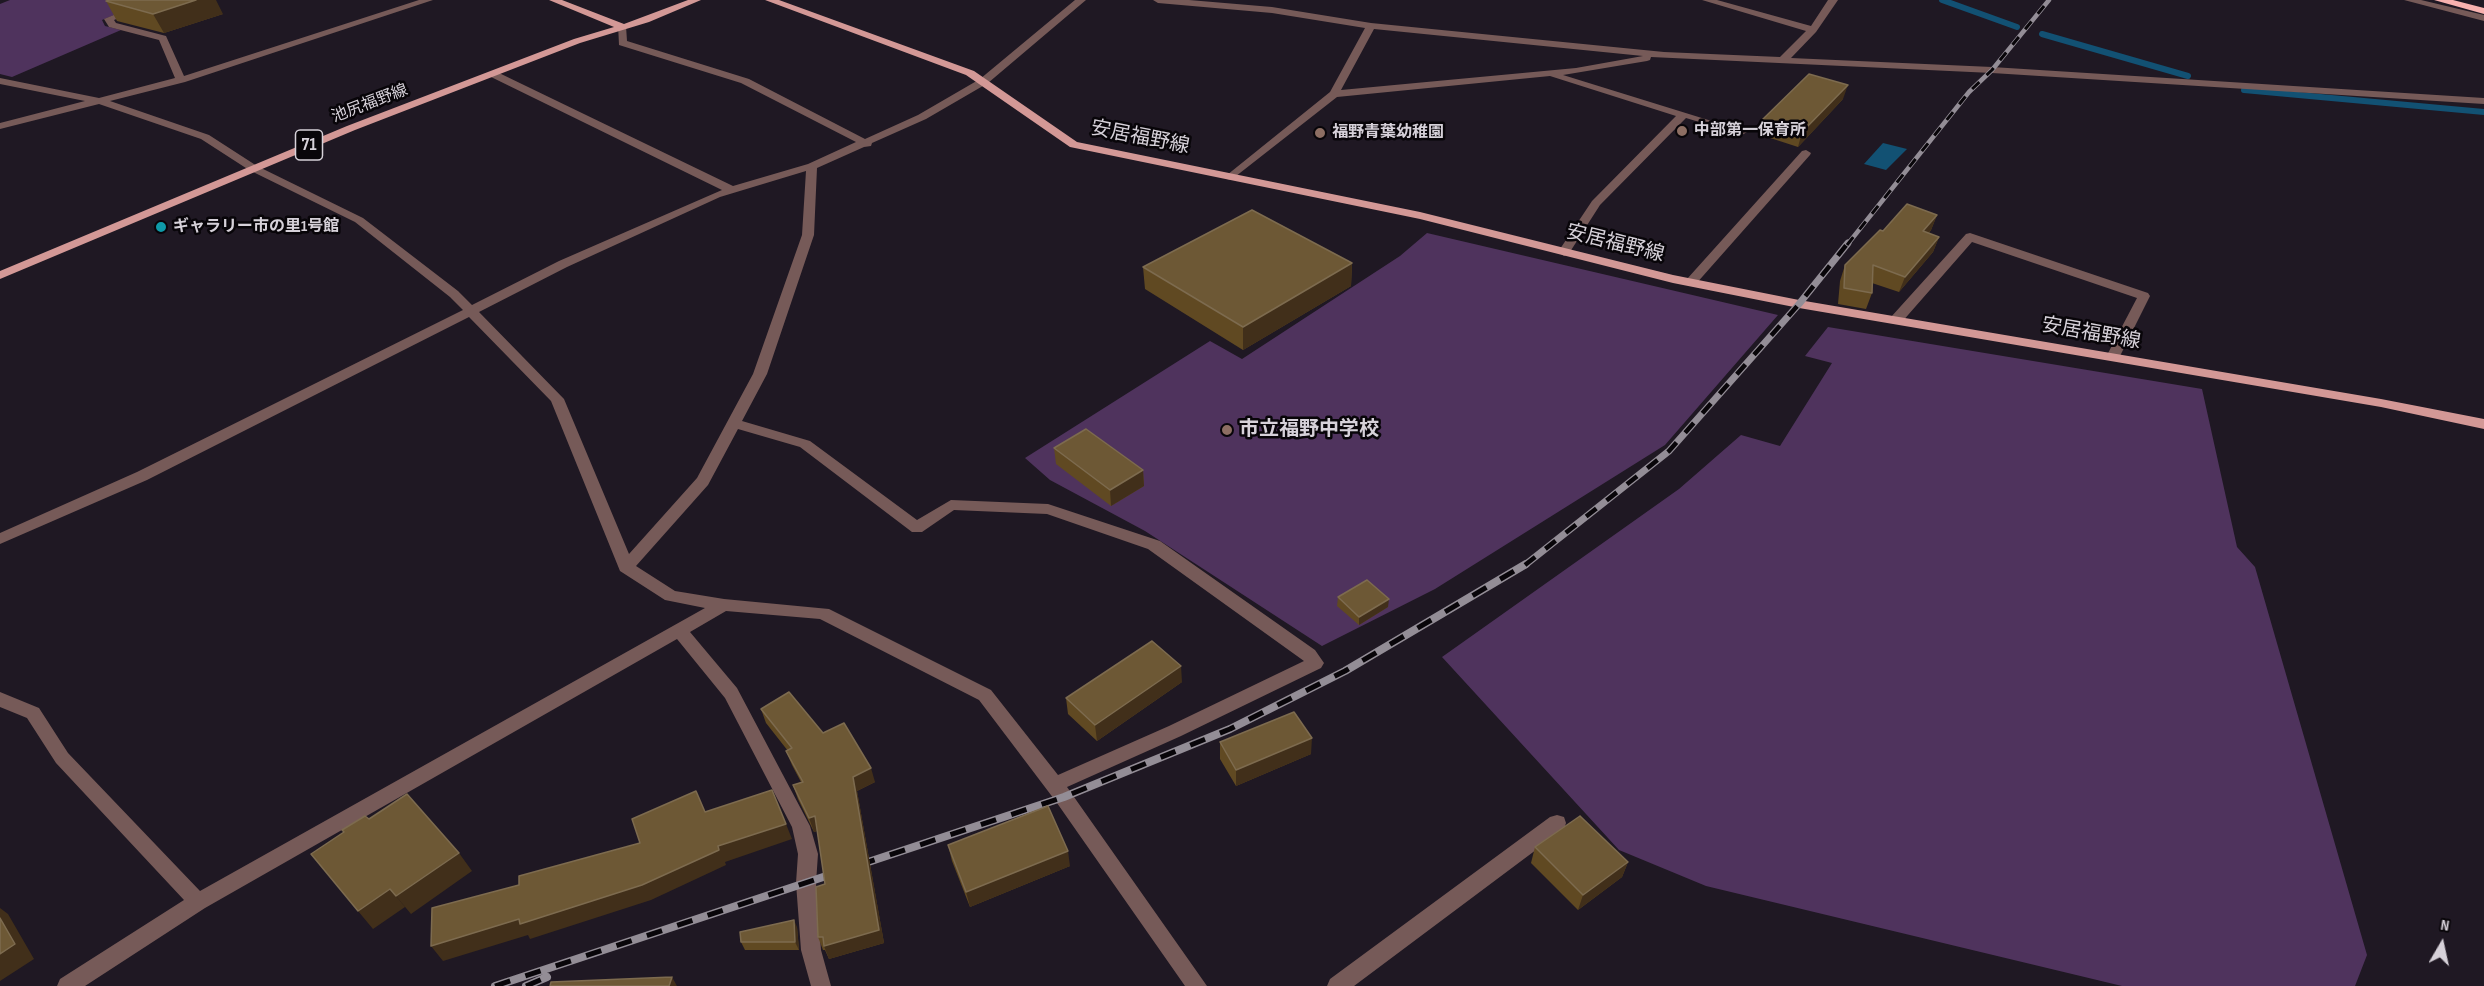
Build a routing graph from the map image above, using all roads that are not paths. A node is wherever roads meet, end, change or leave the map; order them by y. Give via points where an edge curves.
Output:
1 (158, 0) edge
2 (428, 0) edge
3 (554, 0) edge
4 (696, 0) edge
5 (770, 0) edge
6 (1081, 0) edge
7 (1158, 0) edge
8 (1277, 0) edge
9 (1707, 0) edge
10 (2409, 0) edge
11 (2440, 0) edge
12 (1827, 1) edge
13 (1272, 10) junction
14 (2484, 11) edge
15 (2484, 18) edge
16 (621, 26) junction
17 (1371, 26) junction
18 (1813, 30) junction
19 (1664, 54) junction
20 (1783, 60) junction
21 (1547, 73) junction
22 (493, 74) junction
23 (181, 80) junction
24 (0, 81) edge
25 (984, 81) junction
26 (1334, 94) junction
27 (100, 101) junction
28 (2484, 101) edge
29 (1683, 115) junction
30 (0, 126) edge
31 (1742, 132) dead end
32 (867, 144) junction
33 (1806, 153) dead end
34 (812, 166) junction
35 (253, 168) junction
36 (1231, 177) junction
37 (732, 190) junction
38 (1564, 252) junction
39 (0, 275) edge
40 (1691, 282) junction
41 (471, 311) junction
42 (1896, 320) junction
43 (2113, 357) junction
44 (734, 423) junction
45 (2484, 424) edge
46 (0, 539) edge
47 (626, 567) junction
48 (724, 605) junction
49 (679, 630) junction
50 (0, 699) edge
51 (1054, 785) junction
52 (1557, 823) dead end
53 (198, 902) junction
54 (67, 986) edge
55 (821, 986) edge
56 (1197, 986) edge
57 (1337, 986) edge

1 - 23 street via 109,19 112,25 163,38
2 - 23 street
3 - 16 main road
4 - 16 main road, 池尻福野線
5 - 25 main road, 安居福野線
6 - 25 street
7 - 13 street
8 - 13 street
9 - 18 street
10 - 15 street
11 - 14 highway
12 - 18 street
13 - 17 street
16 - 22 main road, 池尻福野線 / 71
16 - 32 street via 622,43 745,81
17 - 19 street
17 - 26 street
18 - 20 street
19 - 20 street
19 - 21 street
20 - 28 street
21 - 26 street
21 - 29 street
22 - 35 main road, 池尻福野線 / 71
22 - 37 street
23 - 27 street
24 - 27 street
25 - 32 street
25 - 36 main road, 安居福野線 via 1074,145
26 - 36 street
27 - 30 street
27 - 35 street via 205,137
29 - 31 street
29 - 38 street via 1596,203
32 - 34 street
33 - 40 street
34 - 37 street
34 - 44 street via 808,235 760,374
35 - 39 main road, 池尻福野線 / 71
35 - 41 street via 359,220
36 - 38 main road, 安居福野線 via 1420,216
37 - 41 street via 563,264
38 - 40 main road, 安居福野線
40 - 42 main road, 安居福野線
41 - 46 street via 142,476
41 - 47 street via 557,399
42 - 43 main road, 安居福野線
42 - 43 street via 1970,237 2144,296
43 - 45 main road, 安居福野線
44 - 47 street via 703,481
44 - 51 street via 805,444 917,528 951,505 1048,509 1154,545 1310,655 1315,663
47 - 48 street via 671,596
48 - 49 street
48 - 51 street via 823,613 985,695
49 - 53 street
49 - 55 street via 731,693 801,826 808,854 811,950
50 - 53 street via 33,712 62,759
51 - 56 street
52 - 57 street
53 - 54 street

